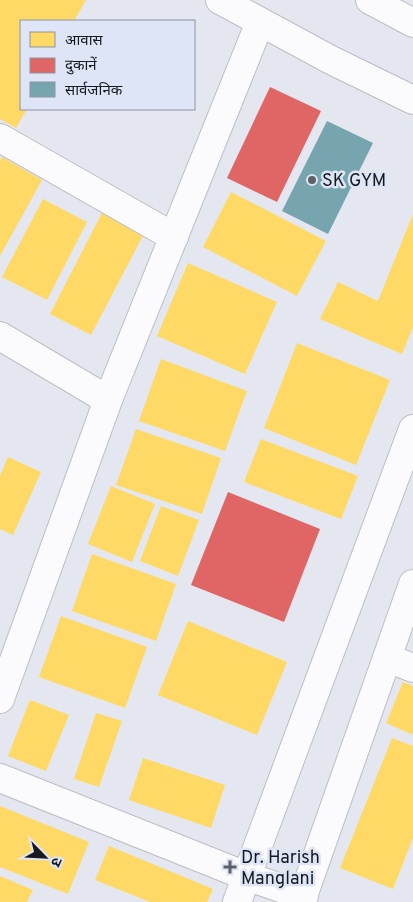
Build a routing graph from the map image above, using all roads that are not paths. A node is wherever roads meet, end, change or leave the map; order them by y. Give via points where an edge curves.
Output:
1 (220, 0) edge
2 (370, 0) edge
3 (260, 22) junction
4 (413, 23) edge
5 (413, 100) edge
6 (0, 138) edge
7 (174, 237) junction
8 (0, 336) edge
9 (108, 400) junction
10 (413, 429) edge
11 (413, 584) edge
12 (387, 658) junction
13 (413, 668) edge
14 (0, 699) edge
15 (0, 778) edge
16 (246, 876) junction
17 (302, 899) edge
18 (237, 902) edge

1 - 3 street
2 - 4 street
3 - 5 street
3 - 7 street
6 - 7 street
7 - 9 street
8 - 9 street
9 - 14 street
10 - 16 street
11 - 12 street
12 - 13 street
12 - 17 street
15 - 16 street
16 - 17 street
16 - 18 street

